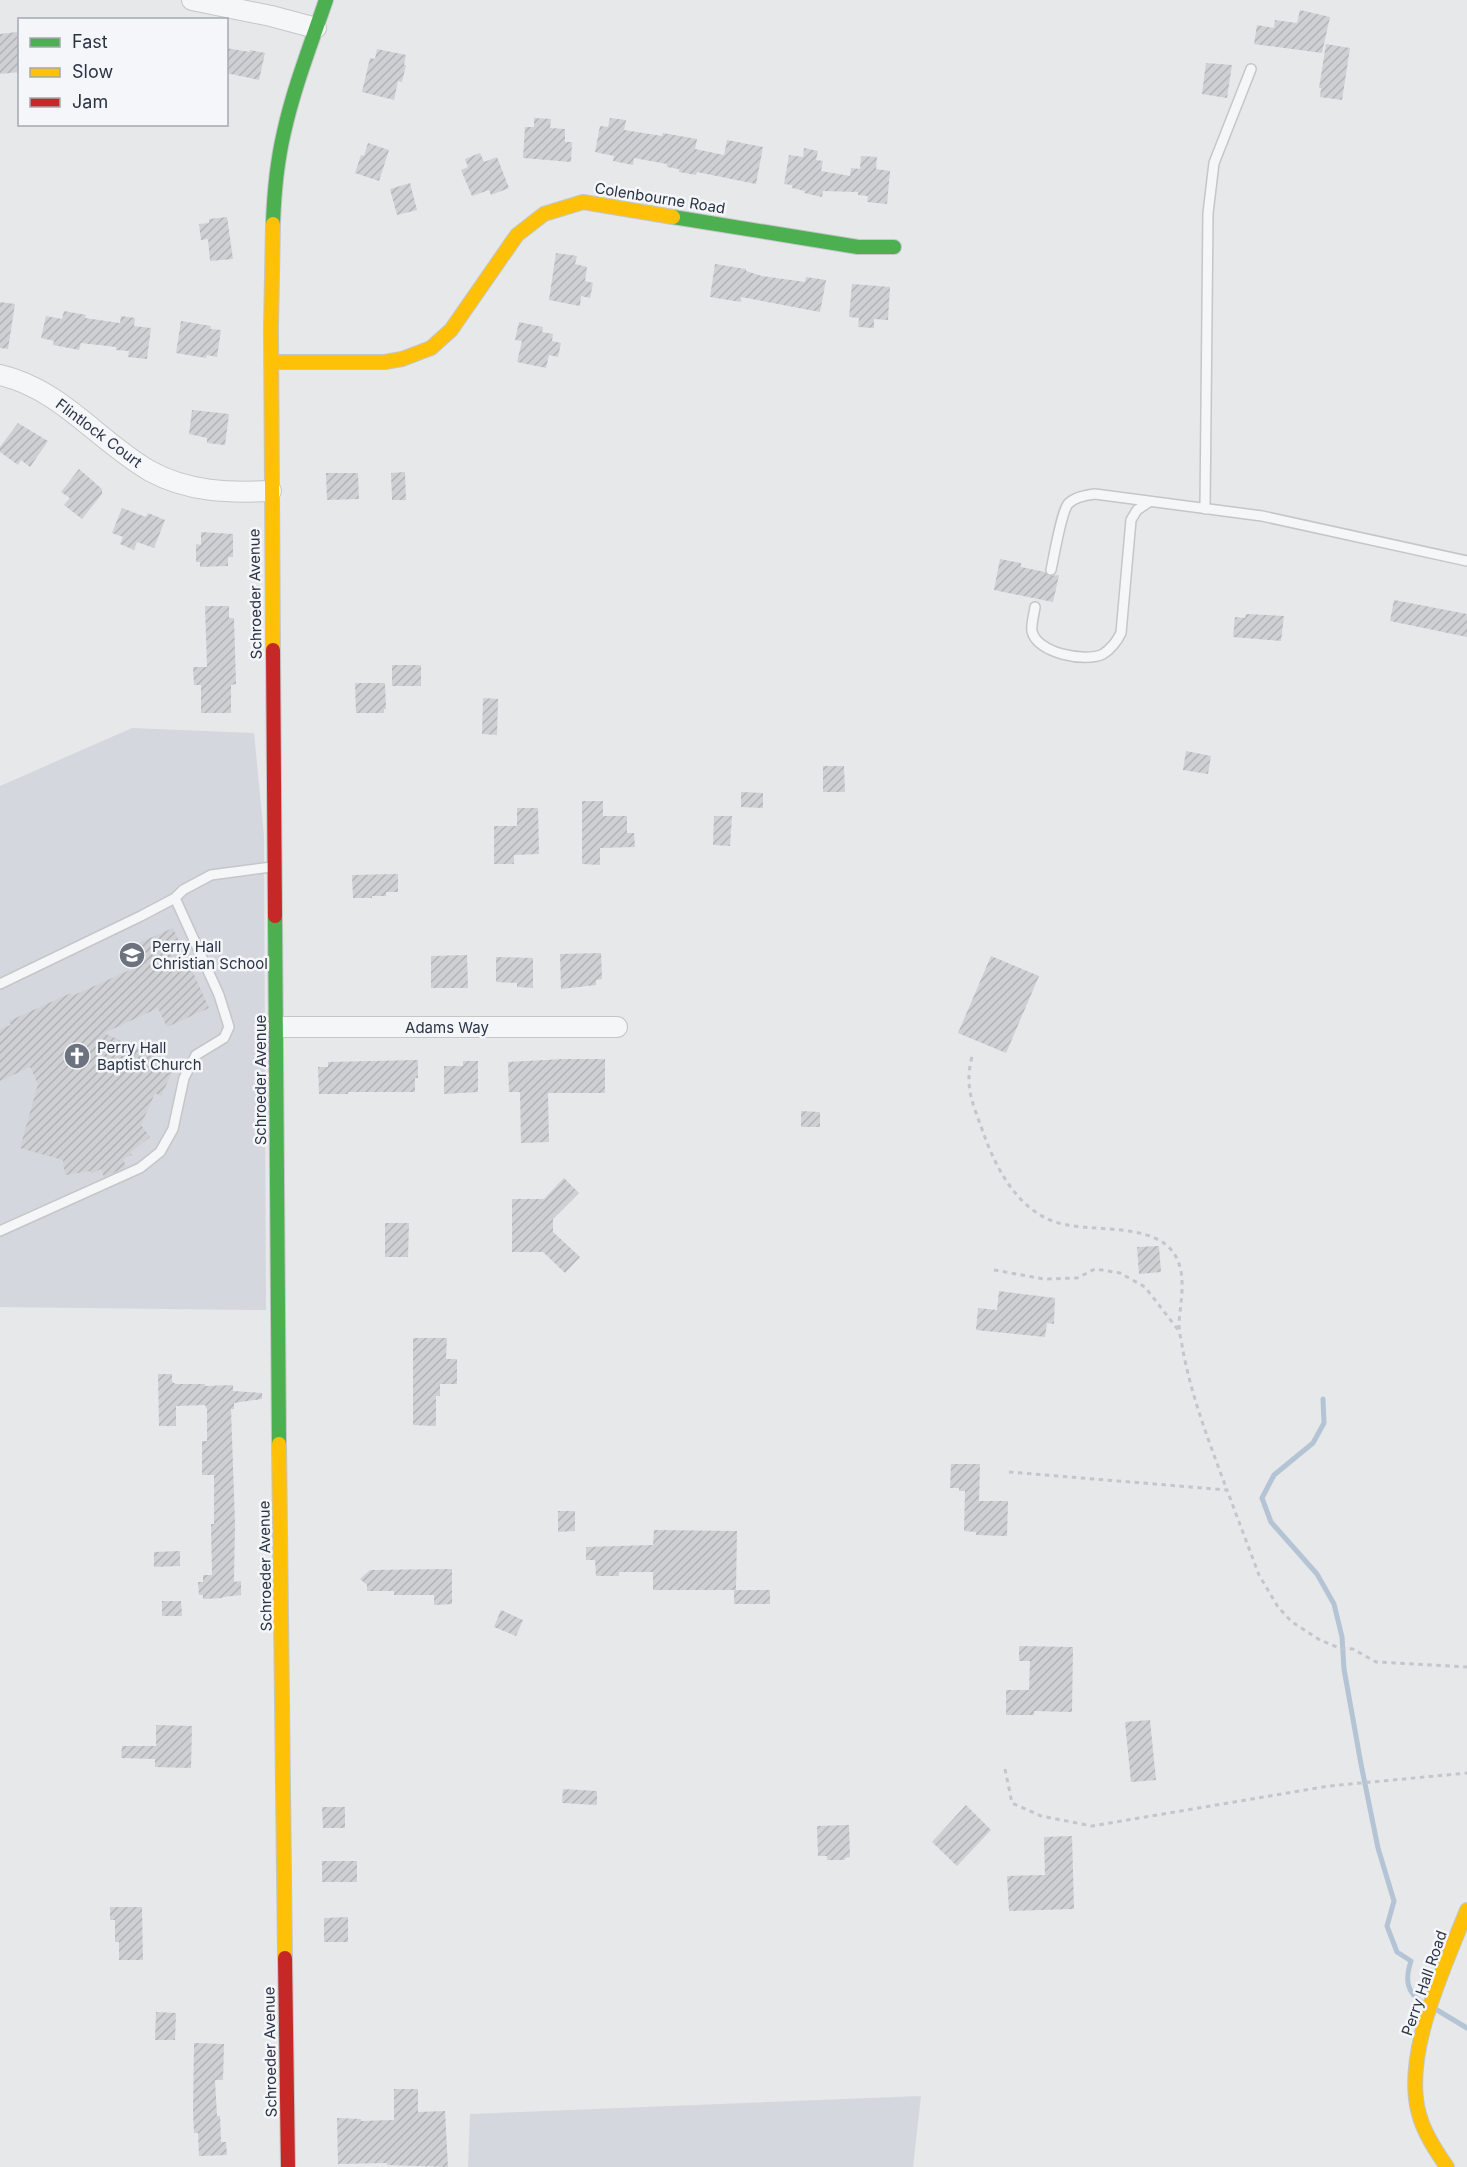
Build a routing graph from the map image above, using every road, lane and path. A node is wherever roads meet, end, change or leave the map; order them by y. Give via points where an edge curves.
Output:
1 (192, 0) edge
2 (326, 0) edge
3 (316, 28) junction
4 (1251, 69) dead end
5 (894, 247) dead end
6 (271, 362) junction
7 (0, 375) edge
8 (271, 491) junction
9 (1149, 502) junction
10 (1205, 509) junction
11 (1467, 561) edge
12 (1051, 570) dead end
13 (1035, 608) dead end
14 (274, 867) junction
15 (176, 898) junction
16 (0, 984) edge
17 (277, 1027) junction
18 (617, 1027) dead end
19 (972, 1057) dead end
20 (0, 1231) edge
21 (994, 1270) dead end
22 (1180, 1333) junction
23 (1009, 1472) dead end
24 (1227, 1490) junction
25 (1467, 1666) edge
26 (1005, 1769) dead end
27 (1467, 1773) edge
28 (1467, 1910) edge
29 (288, 2167) edge
30 (1447, 2167) edge

1 - 3 street
2 - 3 street, Schroeder Avenue
3 - 6 street, Schroeder Avenue via 290,108 277,172
4 - 10 lane via 1214,163 1208,213
5 - 6 street, Colenbourne Road via 858,247 583,202 544,214 517,235 451,330 431,348 385,362
6 - 8 street, Schroeder Avenue
7 - 8 street, Flintlock Court via 42,390 123,452 178,483 231,493
8 - 14 street, Schroeder Avenue
9 - 10 lane
9 - 12 lane via 1095,494 1068,504
9 - 13 lane via 1131,520 1121,633 1111,647 1092,657 1043,646 1032,630
10 - 11 lane via 1262,516
14 - 15 lane via 211,875
14 - 17 street, Schroeder Avenue
15 - 16 lane
15 - 20 lane via 219,995 229,1027 224,1038 196,1054 184,1078 173,1129 160,1152 140,1168
17 - 18 street, Adams Way
17 - 29 street, Schroeder Avenue
19 - 22 path via 967,1074 976,1111 987,1144 1013,1191 1034,1210 1064,1225 1140,1233 1161,1240 1178,1261
21 - 22 path via 1044,1279 1077,1278 1095,1269 1120,1273 1145,1287
22 - 24 path via 1207,1435
23 - 24 path
24 - 25 path via 1259,1575 1278,1607 1293,1622 1320,1640 1353,1649 1376,1662
26 - 27 path via 1012,1803 1041,1816 1092,1826 1329,1786
28 - 30 street, Perry Hall Road via 1431,2006 1418,2057 1417,2104 1424,2128

